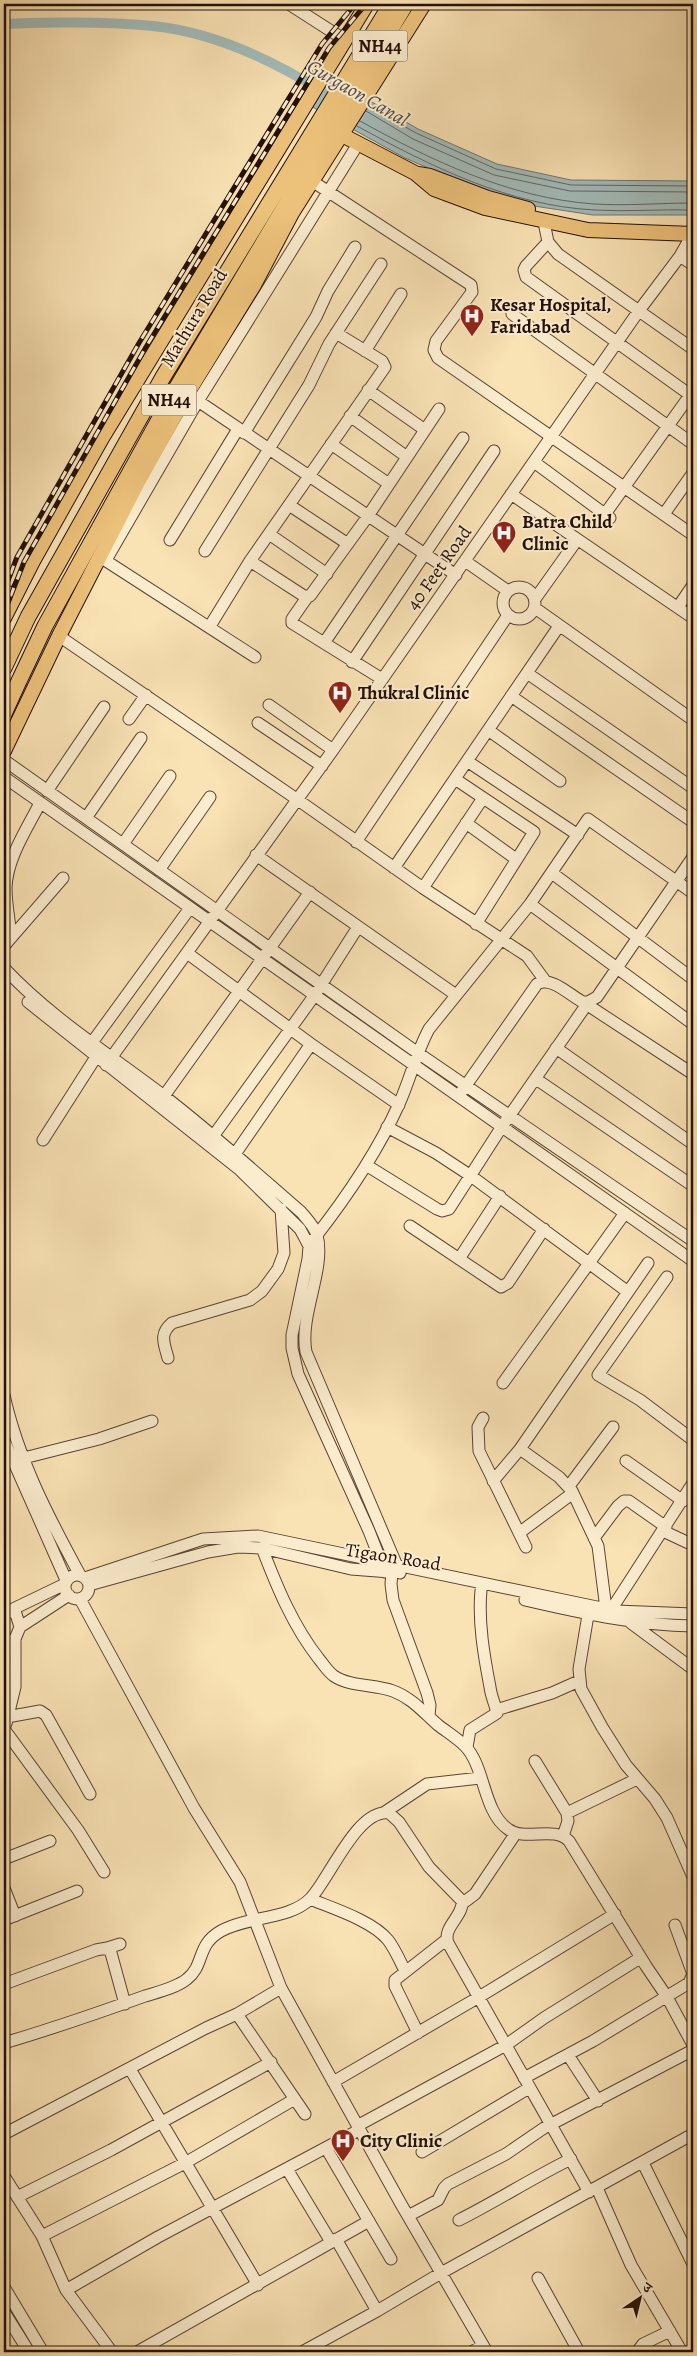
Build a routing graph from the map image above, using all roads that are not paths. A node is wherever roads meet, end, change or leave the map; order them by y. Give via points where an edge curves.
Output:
1 (289, 4) edge
2 (367, 4) edge
3 (391, 4) edge
4 (406, 4) edge
5 (424, 4) edge
6 (345, 40) junction
7 (349, 85) junction
8 (336, 126) junction
9 (358, 144) junction
10 (415, 173) junction
11 (312, 181) junction
12 (328, 191) junction
13 (544, 222) junction
14 (693, 232) edge
15 (548, 242) junction
16 (355, 247) dead end
17 (680, 256) junction
18 (381, 264) dead end
19 (693, 265) edge
20 (401, 294) dead end
21 (638, 312) junction
22 (512, 314) dead end
23 (336, 333) junction
24 (616, 343) junction
25 (693, 349) edge
26 (366, 350) junction
27 (596, 375) junction
28 (368, 390) junction
29 (692, 394) edge
30 (193, 398) junction
31 (439, 409) dead end
32 (350, 416) junction
33 (668, 426) junction
34 (425, 430) junction
35 (241, 431) junction
36 (552, 436) junction
37 (463, 438) dead end
38 (331, 444) junction
39 (693, 444) edge
40 (269, 449) junction
41 (494, 451) dead end
42 (407, 457) junction
43 (534, 462) junction
44 (693, 473) edge
45 (309, 476) junction
46 (390, 484) junction
47 (624, 486) junction
48 (511, 494) junction
49 (289, 505) junction
50 (664, 514) junction
51 (368, 516) junction
52 (269, 534) junction
53 (396, 535) junction
54 (693, 535) edge
55 (170, 540) dead end
56 (577, 540) junction
57 (348, 544) junction
58 (205, 551) dead end
59 (423, 554) junction
60 (103, 558) junction
61 (250, 561) junction
62 (465, 561) junction
63 (327, 574) junction
64 (456, 575) junction
65 (693, 585) edge
66 (508, 591) junction
67 (9, 592) edge
68 (308, 596) junction
69 (535, 604) junction
70 (678, 607) junction
71 (508, 615) junction
72 (4, 617) edge
73 (693, 618) edge
74 (210, 626) junction
75 (559, 626) junction
76 (58, 636) junction
77 (324, 643) junction
78 (255, 657) dead end
79 (352, 662) junction
80 (4, 668) edge
81 (527, 673) junction
82 (382, 680) junction
83 (146, 695) junction
84 (511, 696) junction
85 (269, 705) dead end
86 (104, 707) dead end
87 (4, 709) edge
88 (22, 711) junction
89 (4, 714) edge
90 (129, 719) dead end
91 (693, 720) edge
92 (258, 723) dead end
93 (488, 730) junction
94 (141, 738) dead end
95 (333, 750) junction
96 (4, 751) edge
97 (4, 760) edge
98 (467, 761) junction
99 (322, 766) junction
100 (170, 776) dead end
101 (4, 777) edge
102 (455, 779) junction
103 (560, 781) dead end
104 (693, 788) edge
105 (47, 791) junction
106 (210, 797) dead end
107 (483, 798) junction
108 (298, 800) junction
109 (40, 803) junction
110 (86, 818) junction
111 (693, 822) edge
112 (466, 823) junction
113 (578, 835) junction
114 (356, 842) junction
115 (123, 844) junction
116 (256, 855) junction
117 (693, 857) edge
118 (516, 859) junction
119 (394, 868) junction
120 (159, 870) junction
121 (552, 873) junction
122 (62, 878) dead end
123 (677, 880) junction
124 (423, 888) junction
125 (310, 892) junction
126 (693, 893) edge
127 (530, 904) junction
128 (190, 908) junction
129 (218, 910) junction
130 (210, 922) junction
131 (476, 924) junction
132 (358, 927) junction
133 (638, 938) junction
134 (502, 940) junction
135 (8, 942) edge
136 (269, 948) junction
137 (187, 953) junction
138 (262, 960) junction
139 (4, 968) edge
140 (618, 969) junction
141 (4, 978) edge
142 (693, 978) edge
143 (546, 982) junction
144 (321, 984) junction
145 (239, 992) junction
146 (456, 995) junction
147 (314, 996) junction
148 (585, 1003) junction
149 (693, 1024) edge
150 (290, 1029) junction
151 (311, 1044) junction
152 (88, 1046) junction
153 (556, 1048) junction
154 (418, 1053) junction
155 (96, 1057) junction
156 (109, 1061) junction
157 (415, 1067) junction
158 (693, 1074) edge
159 (536, 1079) junction
160 (466, 1086) junction
161 (164, 1096) junction
162 (458, 1097) junction
163 (399, 1105) junction
164 (510, 1116) junction
165 (387, 1127) junction
166 (501, 1128) junction
167 (214, 1135) junction
168 (43, 1140) dead end
169 (693, 1144) edge
170 (235, 1154) junction
171 (366, 1165) junction
172 (471, 1176) junction
173 (693, 1186) edge
174 (500, 1196) junction
175 (281, 1209) junction
176 (625, 1213) junction
177 (410, 1226) dead end
178 (544, 1229) junction
179 (317, 1235) junction
180 (693, 1241) edge
181 (309, 1246) junction
182 (459, 1259) junction
183 (693, 1261) edge
184 (648, 1263) dead end
185 (588, 1264) junction
186 (667, 1277) dead end
187 (628, 1292) junction
188 (168, 1358) dead end
189 (503, 1383) dead end
190 (4, 1395) edge
191 (483, 1418) dead end
192 (152, 1421) dead end
193 (613, 1427) dead end
194 (4, 1440) edge
195 (693, 1440) edge
196 (520, 1448) junction
197 (24, 1458) junction
198 (626, 1461) dead end
199 (8, 1462) edge
200 (493, 1482) junction
201 (692, 1488) edge
202 (571, 1490) junction
203 (683, 1501) junction
204 (664, 1529) junction
205 (519, 1533) junction
206 (594, 1538) junction
207 (693, 1546) edge
208 (526, 1547) dead end
209 (262, 1548) junction
210 (388, 1567) junction
211 (85, 1579) junction
212 (70, 1590) junction
213 (481, 1590) junction
214 (7, 1609) edge
215 (616, 1612) junction
216 (693, 1614) edge
217 (588, 1615) junction
218 (693, 1626) edge
219 (20, 1627) junction
220 (9, 1641) edge
221 (4, 1649) edge
222 (693, 1669) edge
223 (579, 1681) junction
224 (4, 1687) edge
225 (496, 1710) junction
226 (429, 1716) junction
227 (5, 1725) edge
228 (467, 1747) junction
229 (535, 1761) dead end
230 (480, 1778) junction
231 (637, 1779) junction
232 (90, 1794) dead end
233 (385, 1812) junction
234 (568, 1813) junction
235 (516, 1833) junction
236 (563, 1836) junction
237 (50, 1841) dead end
238 (4, 1859) edge
239 (104, 1872) dead end
240 (693, 1877) edge
241 (4, 1888) edge
242 (77, 1891) dead end
243 (310, 1899) junction
244 (463, 1903) junction
245 (616, 1914) junction
246 (15, 1916) junction
247 (254, 1919) junction
248 (4, 1920) edge
249 (675, 1925) dead end
250 (446, 1940) junction
251 (120, 1944) dead end
252 (106, 1948) junction
253 (640, 1958) junction
254 (405, 1971) junction
255 (693, 1977) edge
256 (4, 1984) edge
257 (281, 1988) junction
258 (667, 1996) junction
259 (479, 1997) junction
260 (125, 2004) junction
261 (237, 2014) junction
262 (418, 2033) junction
263 (4, 2043) edge
264 (693, 2044) edge
265 (506, 2045) junction
266 (693, 2050) edge
267 (568, 2055) junction
268 (270, 2062) junction
269 (130, 2069) junction
270 (333, 2082) junction
271 (526, 2083) junction
272 (295, 2098) junction
273 (598, 2101) junction
274 (305, 2114) dead end
275 (161, 2122) junction
276 (551, 2125) junction
277 (358, 2128) junction
278 (4, 2134) edge
279 (693, 2134) edge
280 (326, 2148) junction
281 (422, 2152) dead end
282 (571, 2159) junction
283 (186, 2162) junction
284 (643, 2163) junction
285 (287, 2169) junction
286 (4, 2176) edge
287 (593, 2190) junction
288 (17, 2197) junction
289 (213, 2208) junction
290 (408, 2216) junction
291 (369, 2220) junction
292 (459, 2220) dead end
293 (42, 2236) junction
294 (334, 2241) junction
295 (391, 2259) dead end
296 (693, 2264) edge
297 (441, 2273) junction
298 (538, 2278) dead end
299 (258, 2285) junction
300 (4, 2286) edge
301 (66, 2290) junction
302 (377, 2311) junction
303 (4, 2312) edge
304 (670, 2331) junction
305 (485, 2349) edge
306 (29, 2352) edge
307 (43, 2352) edge
308 (112, 2352) edge
309 (137, 2352) edge
310 (302, 2352) edge
311 (471, 2352) edge
312 (579, 2352) edge
313 (636, 2352) edge
314 (682, 2352) edge

1 - 6 street
2 - 6 main road
3 - 7 highway, Mathura Road / NH44
4 - 7 highway, Mathura Road / NH44
5 - 8 main road via 373,85
6 - 67 main road
7 - 8 highway, Mathura Road / NH44
8 - 9 main road
8 - 11 main road
8 - 80 highway, Mathura Road / NH44 via 162,377 28,617
8 - 89 highway, Mathura Road / NH44, bridge via 176,387 44,626
9 - 10 main road
9 - 12 street
10 - 13 main road via 434,189 473,204
10 - 14 main road via 488,198 570,219
11 - 12 street
11 - 30 main road
12 - 30 street
12 - 36 street via 471,285 472,292 436,341 435,354
13 - 14 main road via 588,230
13 - 15 street
14 - 17 street, 40 Feet Road
15 - 21 street via 558,254
15 - 24 street via 526,266 526,277
16 - 35 street via 316,317
17 - 19 street
17 - 21 street, 40 Feet Road
18 - 23 street
20 - 26 street
21 - 24 street, 40 Feet Road
21 - 25 street
22 - 27 street
23 - 26 street
23 - 40 street
24 - 27 street, 40 Feet Road
24 - 29 street
26 - 28 street via 385,365
27 - 33 street
27 - 36 street, 40 Feet Road
28 - 32 street
28 - 34 street
29 - 33 street
30 - 35 street
30 - 60 main road
31 - 34 street
32 - 38 street
32 - 42 street
33 - 39 street
33 - 47 street
34 - 42 street
35 - 40 street
35 - 55 street
36 - 43 street, 40 Feet Road
36 - 47 street
37 - 53 street
38 - 45 street
38 - 46 street
40 - 45 street
40 - 58 street
41 - 59 street
42 - 46 street
43 - 47 street via 608,516
43 - 48 street, 40 Feet Road
44 - 50 street
45 - 49 street
45 - 51 street
46 - 51 street
47 - 50 street
48 - 56 street
48 - 62 street, 40 Feet Road
49 - 52 street
49 - 57 street
50 - 54 street
51 - 53 street
51 - 57 street
52 - 61 street
52 - 63 street
53 - 59 street
53 - 77 street
56 - 69 street
56 - 70 street
57 - 63 street
59 - 64 street
59 - 79 street
60 - 74 street
60 - 76 main road
61 - 68 street
61 - 74 street
62 - 64 street, 40 Feet Road
62 - 66 street
63 - 68 street via 314,593
64 - 82 street, 40 Feet Road
65 - 70 street
66 - 69 street via 518,587 529,590
66 - 71 street via 503,600
67 - 72 main road
68 - 77 street via 292,623
69 - 71 street via 524,619
69 - 75 street
70 - 73 street
71 - 114 street
74 - 78 street
75 - 81 street
75 - 91 street
76 - 83 street
76 - 88 main road
77 - 79 street
79 - 82 street
81 - 84 street
81 - 104 street
82 - 95 street, 40 Feet Road
83 - 90 street
83 - 108 street
84 - 93 street
84 - 111 street
85 - 95 street
86 - 105 street
87 - 88 main road
88 - 96 main road
92 - 99 street
93 - 98 street
93 - 103 street
94 - 110 street
95 - 99 street, 40 Feet Road
97 - 105 street
98 - 102 street
98 - 113 street
99 - 108 street, 40 Feet Road
100 - 115 street
101 - 109 street
102 - 107 street
102 - 119 street
105 - 110 street
106 - 120 street
107 - 112 street
107 - 118 street via 534,832
108 - 114 street
108 - 116 street, 40 Feet Road
109 - 128 street
109 - 135 street via 9,868 6,890
110 - 115 street
112 - 118 street
112 - 124 street
113 - 121 street
113 - 123 street via 588,819
114 - 119 street
115 - 120 street
116 - 125 street
116 - 129 street, 40 Feet Road
117 - 123 street
118 - 131 street
119 - 124 street
120 - 129 street
121 - 127 street
121 - 133 street
122 - 135 street
123 - 126 street
123 - 133 street
124 - 131 street
125 - 132 street
125 - 136 street
127 - 134 street
127 - 140 street
128 - 130 street
128 - 152 street
129 - 130 street, 40 Feet Road
129 - 136 street
130 - 137 street, 40 Feet Road
130 - 138 street
131 - 134 street
132 - 144 street
132 - 146 street
133 - 140 street
133 - 142 street
134 - 143 street via 527,956
134 - 146 street
136 - 138 street
136 - 144 street
137 - 145 street
137 - 156 street, 40 Feet Road
138 - 145 street
138 - 147 street
139 - 152 street
140 - 148 street via 597,997
140 - 149 street
141 - 152 street via 40,1014
143 - 148 street
143 - 160 street via 537,984
144 - 147 street
144 - 154 street
145 - 150 street
145 - 161 street
146 - 154 street via 429,1029
147 - 150 street
147 - 157 street
148 - 153 street
148 - 158 street
150 - 151 street
150 - 167 street
151 - 163 street
151 - 170 street
152 - 155 street
152 - 156 street
153 - 159 street
153 - 169 street
154 - 157 street
154 - 160 street
155 - 156 street
155 - 168 street
156 - 161 street
156 - 175 street via 240,1170
157 - 162 street
157 - 163 street
159 - 164 street
159 - 173 street
160 - 162 street
160 - 164 street
161 - 167 street
162 - 166 street
163 - 165 street
164 - 166 street
164 - 180 street
165 - 171 street
165 - 172 street
166 - 172 street
166 - 176 street
167 - 170 street
170 - 179 street via 301,1212
171 - 172 street via 442,1211 449,1209
171 - 179 street
172 - 174 street
174 - 178 street
174 - 182 street
175 - 181 street via 300,1229
175 - 188 street via 284,1253 262,1291 250,1300 172,1323 165,1329 162,1339
176 - 183 street
176 - 185 street
177 - 182 street
178 - 182 street via 503,1286
178 - 185 street
179 - 181 street
179 - 210 street via 318,1259 305,1328 306,1352
181 - 210 street via 292,1335 294,1361
184 - 187 street
185 - 187 street
185 - 189 street
186 - 195 street via 598,1375 640,1400
187 - 196 street
190 - 197 street
191 - 200 street via 478,1427 477,1443
192 - 197 street via 99,1439
193 - 202 street
194 - 199 street
196 - 200 street
196 - 202 street
197 - 199 street
197 - 211 street via 38,1494
198 - 203 street
199 - 212 street
200 - 205 street
201 - 203 street
202 - 205 street
202 - 206 street
203 - 204 street
204 - 206 street via 624,1501
204 - 207 street
204 - 215 street
205 - 208 street
206 - 215 street
209 - 210 street, Tigaon Road via 351,1569
209 - 211 street, Tigaon Road via 224,1548
209 - 226 street via 294,1621 330,1673 342,1680 399,1694
210 - 211 street, Tigaon Road via 275,1538 224,1537 180,1545
210 - 213 street, Tigaon Road
210 - 215 street
210 - 226 street via 393,1600 427,1693
211 - 212 street via 72,1575
211 - 212 street via 87,1594
212 - 214 street
212 - 219 street
212 - 247 street via 194,1808 240,1882
213 - 217 street, Tigaon Road
213 - 225 street via 483,1634
214 - 219 street via 16,1614
215 - 216 street, Tigaon Road
215 - 217 street, Tigaon Road
215 - 218 street, Tigaon Road via 656,1626
215 - 222 street
217 - 223 street
219 - 220 street
220 - 227 street via 15,1687
221 - 224 street
223 - 225 street
223 - 231 street via 602,1727
225 - 228 street via 494,1716 470,1730
226 - 228 street
227 - 232 street via 40,1711 46,1715
227 - 239 street
228 - 230 street
229 - 234 street
230 - 233 street via 427,1784
230 - 235 street via 503,1826
231 - 234 street
231 - 240 street via 667,1818
233 - 243 street via 375,1814 355,1834
233 - 244 street via 400,1822 429,1867
234 - 236 street
235 - 236 street
235 - 244 street via 475,1894
236 - 245 street
237 - 238 street
241 - 246 street
242 - 246 street
243 - 247 street via 280,1914
243 - 254 street via 344,1913 382,1935
244 - 250 street
245 - 253 street
245 - 259 street
246 - 248 street
247 - 257 street
247 - 260 street via 222,1930 209,1939 195,1971 187,1979
249 - 255 street
250 - 254 street
250 - 259 street
251 - 252 street
252 - 256 street
252 - 260 street via 111,1953
253 - 258 street
253 - 265 street
254 - 262 street via 394,1983
255 - 258 street
257 - 261 street
257 - 270 street
258 - 264 street
258 - 267 street
259 - 262 street
259 - 265 street
260 - 263 street
261 - 268 street
261 - 269 street
262 - 270 street
265 - 271 street
265 - 277 street
266 - 273 street
267 - 271 street
267 - 273 street
268 - 272 street
268 - 275 street
269 - 275 street
269 - 278 street
270 - 277 street
271 - 276 street
271 - 281 street
272 - 274 street
272 - 283 street
273 - 276 street
275 - 283 street
275 - 288 street
276 - 282 street
276 - 290 street via 448,2184 438,2200
277 - 280 street
277 - 290 street
279 - 284 street
280 - 285 street
280 - 291 street
282 - 287 street
282 - 292 street
283 - 289 street
283 - 293 street
284 - 287 street
284 - 296 street
285 - 289 street
285 - 294 street
286 - 288 street
287 - 297 street
287 - 304 street via 631,2265
288 - 293 street
289 - 299 street
289 - 301 street
290 - 297 street
291 - 294 street
291 - 295 street
293 - 301 street
294 - 299 street
294 - 302 street
297 - 302 street
297 - 305 street
298 - 312 street
299 - 309 street
300 - 307 street
301 - 308 street
302 - 310 street
303 - 306 street
304 - 313 street via 643,2344
304 - 314 street
305 - 311 street

